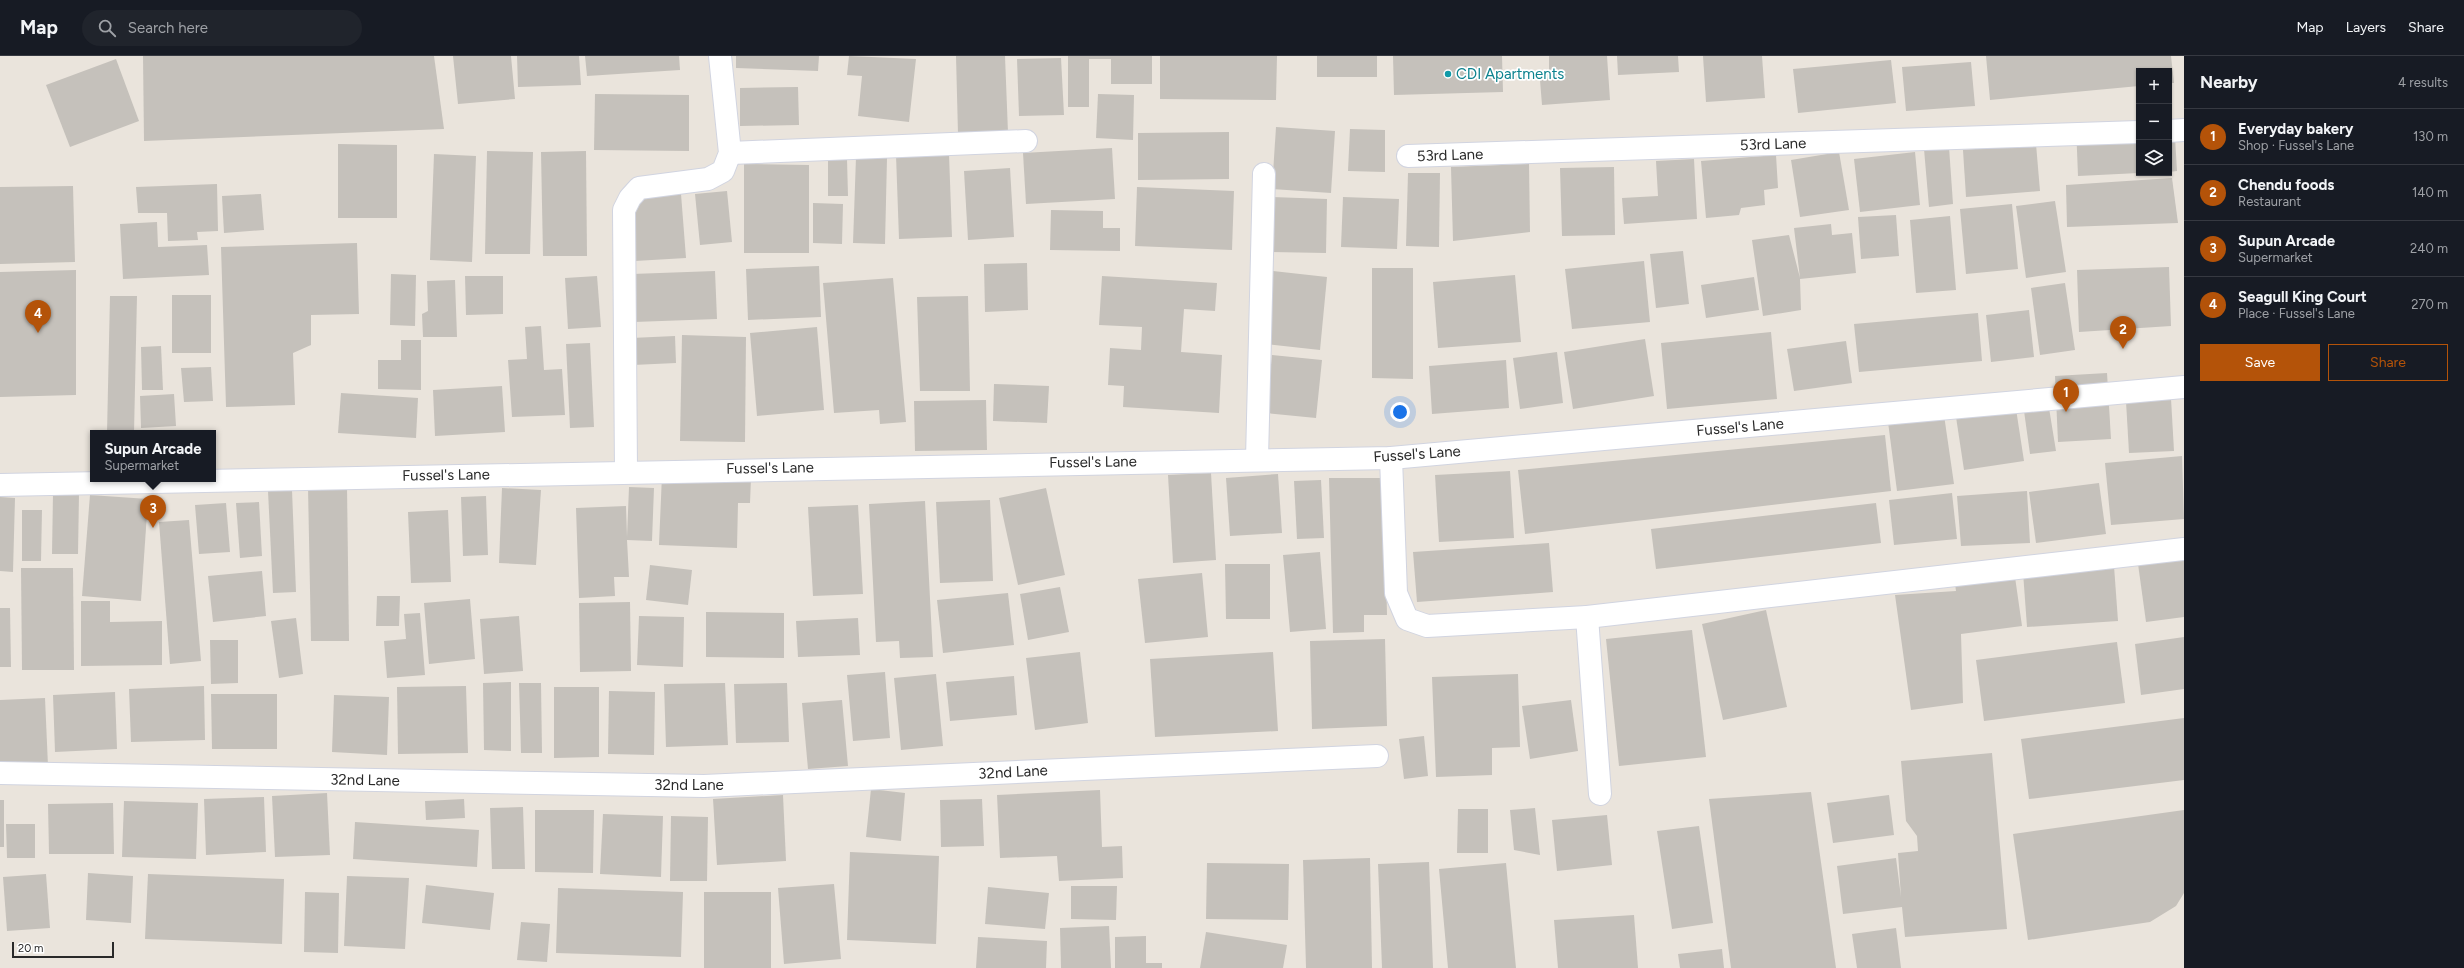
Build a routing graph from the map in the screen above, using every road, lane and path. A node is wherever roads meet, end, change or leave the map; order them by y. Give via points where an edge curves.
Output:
1 (720, 56) edge
2 (2172, 130) edge
3 (2184, 130) edge
4 (2136, 132) edge
5 (1026, 141) dead end
6 (730, 153) junction
7 (1408, 156) dead end
8 (1264, 174) dead end
9 (2184, 387) edge
10 (1391, 458) junction
11 (1257, 459) junction
12 (626, 471) junction
13 (216, 480) edge
14 (134, 482) edge
15 (0, 485) edge
16 (2184, 550) edge
17 (1586, 617) junction
18 (1377, 756) dead end
19 (0, 773) edge
20 (1600, 794) dead end

1 - 6 street
2 - 3 street
4 - 7 street, 53rd Lane
5 - 6 street
6 - 12 street via 723,171 708,179 638,188 624,210
8 - 11 street
9 - 10 street, Fussel's Lane
10 - 11 street, Fussel's Lane
10 - 17 street via 1396,593 1407,620 1427,626
11 - 12 street, Fussel's Lane
12 - 13 street, Fussel's Lane
14 - 15 street, Fussel's Lane
16 - 17 street
17 - 20 street
18 - 19 street, 32nd Lane via 704,786

